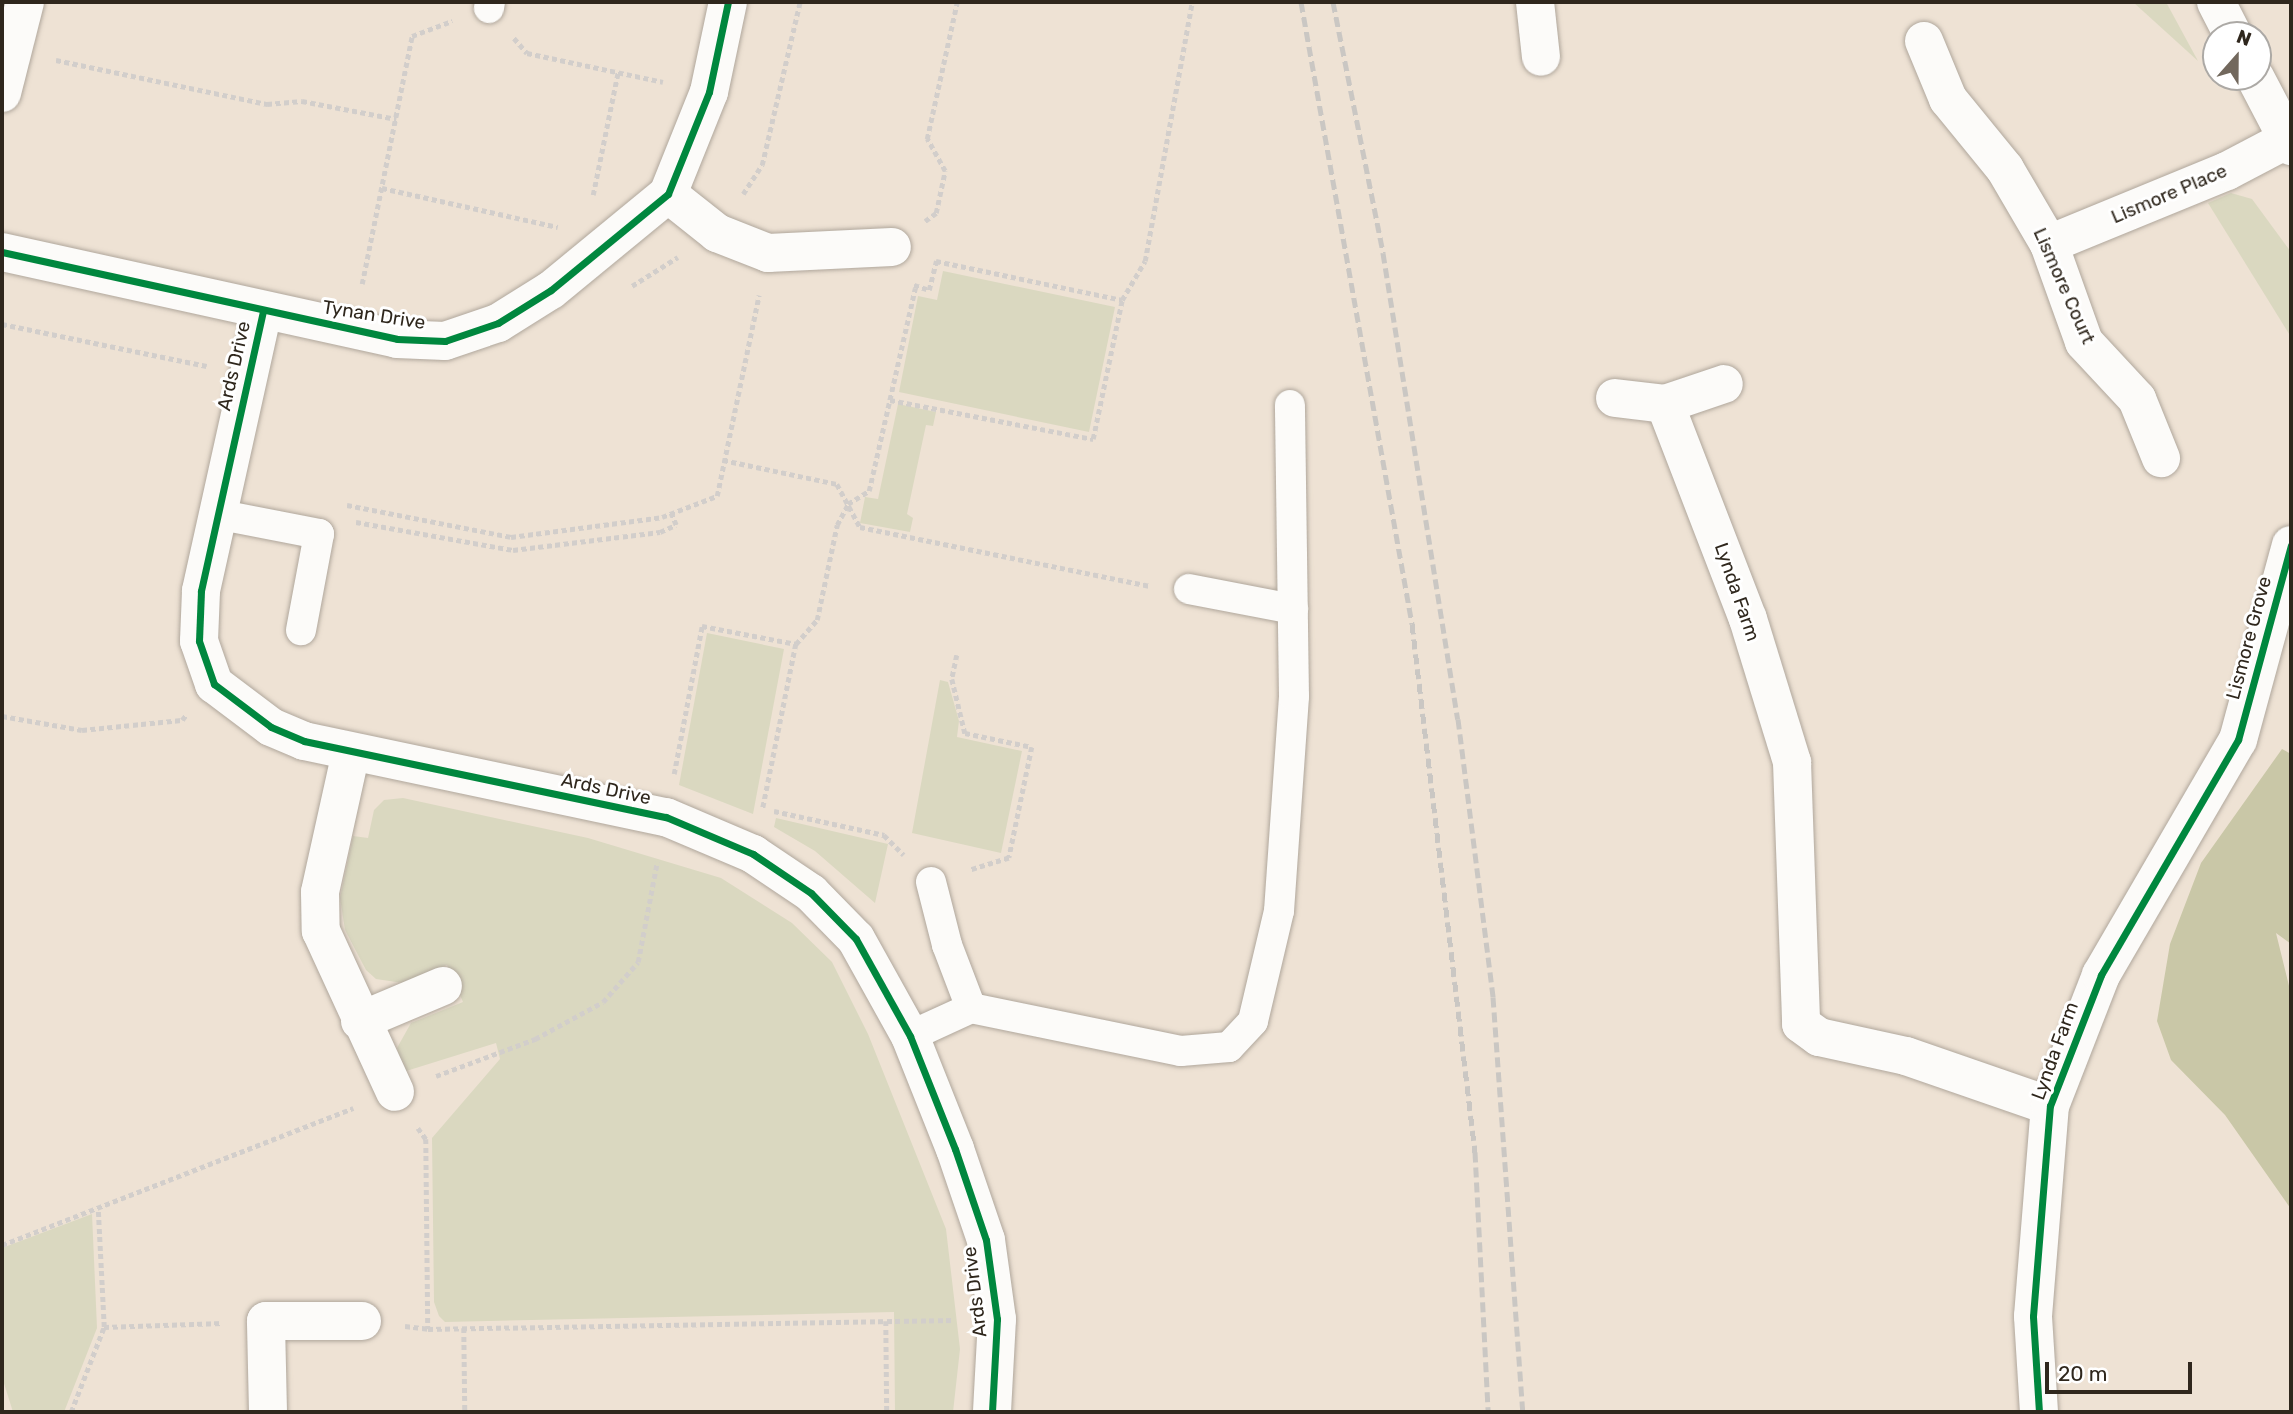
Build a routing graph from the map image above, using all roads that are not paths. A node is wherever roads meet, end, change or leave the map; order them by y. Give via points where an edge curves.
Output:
1 (728, 2) edge
2 (1535, 2) edge
3 (2216, 2) edge
4 (23, 6) edge
5 (2226, 21) edge
6 (1924, 41) dead end
7 (1541, 57) dead end
8 (2272, 90) edge
9 (2, 93) edge
10 (2289, 142) edge
11 (668, 194) junction
12 (2049, 244) junction
13 (892, 247) road end
14 (2, 252) edge
15 (263, 311) junction
16 (1724, 384) dead end
17 (1615, 398) dead end
18 (1665, 404) junction
19 (1290, 405) dead end
20 (2161, 458) dead end
21 (216, 514) junction
22 (2291, 545) edge
23 (1189, 590) road end
24 (1293, 609) junction
25 (301, 629) dead end
26 (2238, 740) joint
27 (351, 752) junction
28 (931, 882) road end
29 (443, 986) dead end
30 (971, 1008) junction
31 (360, 1021) junction
32 (910, 1036) junction
33 (395, 1092) road end
34 (2050, 1106) junction
35 (362, 1321) dead end
36 (268, 1412) edge
37 (992, 1412) edge
38 (2039, 1412) edge

1 - 11 street, Tynan Drive via 709,92
2 - 7 street
3 - 5 street
4 - 9 street
6 - 12 street, Lismore Court via 1948,99 2004,169
8 - 10 street
10 - 12 street, Lismore Place
11 - 13 street via 717,233 768,253
11 - 15 street, Tynan Drive via 551,290 498,323 445,341 397,339
12 - 20 street, Lismore Court via 2084,342 2137,399
14 - 15 street, Tynan Drive
15 - 21 street, Ards Drive
16 - 18 street
17 - 18 street
18 - 34 street, Lynda Farm via 1748,619 1793,762 1801,1024 1819,1037 1906,1056
19 - 24 lane
21 - 25 lane via 319,534
21 - 27 street, Ards Drive via 201,590 199,641 214,684 271,727
22 - 26 street, Lismore Grove
23 - 24 lane
24 - 30 lane via 1294,697 1279,911 1253,1021 1229,1047 1181,1051
26 - 34 street, Lynda Farm via 2101,975
27 - 31 street via 319,913 321,931
27 - 32 street, Ards Drive via 666,817 753,854 811,893 856,939
28 - 30 lane via 947,945
29 - 31 street
30 - 32 lane
31 - 33 street
32 - 37 street, Ards Drive via 986,1240 997,1319
34 - 38 street, Lynda Farm via 2033,1316
35 - 36 street via 266,1321

